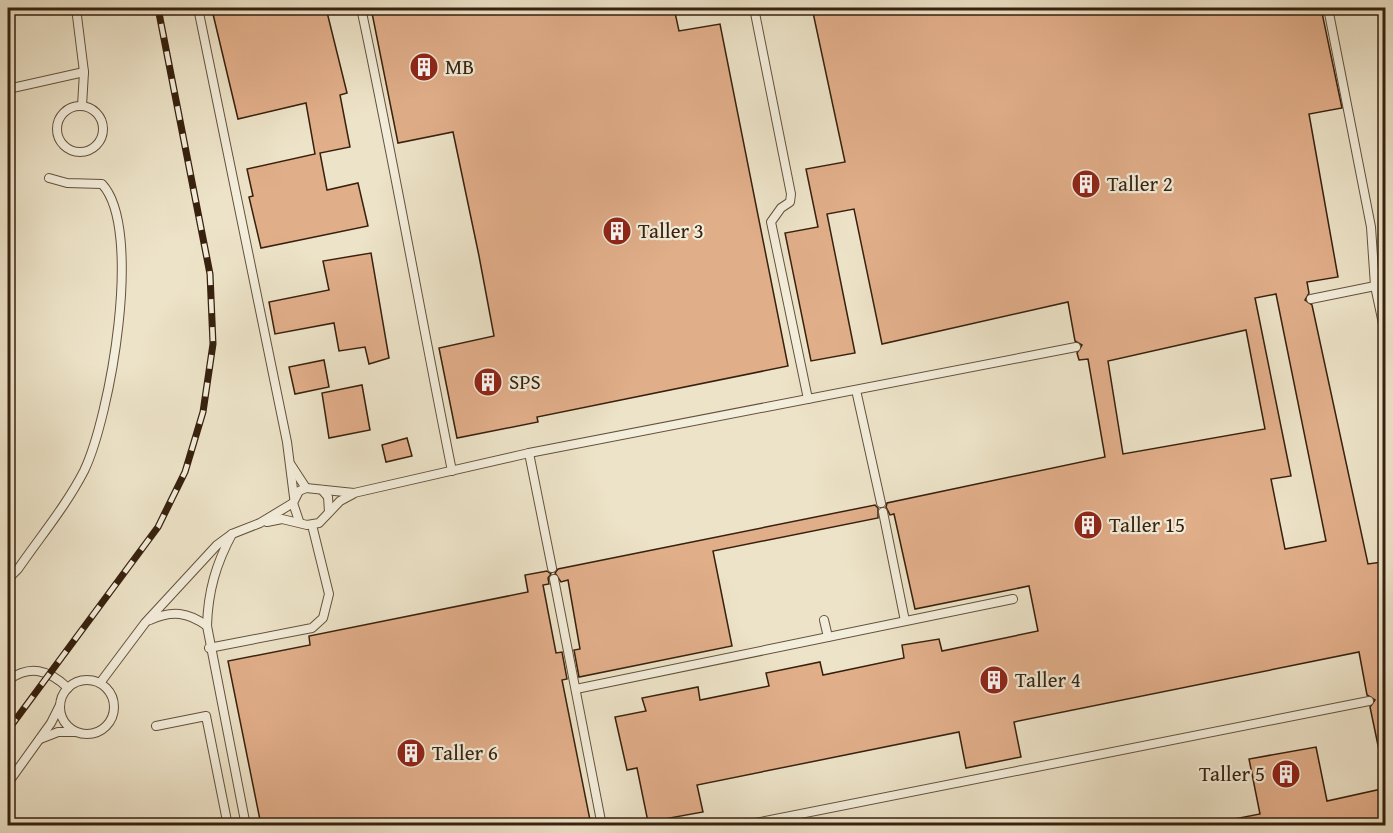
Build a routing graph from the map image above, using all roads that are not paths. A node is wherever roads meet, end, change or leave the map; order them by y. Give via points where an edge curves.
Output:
1 (76, 8) edge
2 (198, 8) edge
3 (361, 8) edge
4 (754, 8) edge
5 (1328, 8) edge
6 (84, 72) junction
7 (8, 89) edge
8 (82, 106) junction
9 (49, 178) dead end
10 (1375, 286) junction
11 (1311, 299) dead end
12 (1386, 338) edge
13 (1076, 346) dead end
14 (856, 390) junction
15 (808, 399) junction
16 (529, 453) junction
17 (291, 464) junction
18 (452, 471) junction
19 (306, 488) junction
20 (322, 490) junction
21 (354, 493) junction
22 (293, 500) junction
23 (881, 502) dead end
24 (329, 512) junction
25 (883, 512) dead end
26 (299, 521) junction
27 (260, 523) junction
28 (312, 525) junction
29 (232, 534) junction
30 (552, 568) dead end
31 (8, 579) edge
32 (554, 579) dead end
33 (1013, 599) dead end
34 (824, 620) dead end
35 (905, 621) junction
36 (145, 623) junction
37 (207, 626) junction
38 (828, 637) junction
39 (209, 648) junction
40 (8, 680) edge
41 (100, 683) junction
42 (68, 688) junction
43 (576, 689) junction
44 (1369, 701) dead end
45 (60, 705) junction
46 (156, 726) dead end
47 (77, 732) junction
48 (39, 739) junction
49 (8, 783) edge
50 (228, 825) edge
51 (246, 825) edge
52 (602, 825) edge
53 (740, 825) edge

1 - 6 lane
2 - 17 lane
3 - 18 lane
4 - 15 lane via 792,194 790,202 771,222
5 - 10 lane via 1371,226
6 - 7 lane
6 - 8 lane
8 - 8 lane via 65,111 57,134 65,148 82,153 98,145 104,125 99,114
9 - 31 lane via 102,184 110,192 117,218 122,278 117,351 105,412 84,470
10 - 11 lane
10 - 12 lane
13 - 14 lane
14 - 15 lane
14 - 23 lane
15 - 16 lane
16 - 18 lane
16 - 30 lane
17 - 19 lane
17 - 22 lane
18 - 21 lane
19 - 20 lane
19 - 22 lane
20 - 21 lane
20 - 24 lane via 328,497
21 - 24 lane
22 - 26 lane
22 - 27 lane
24 - 28 lane
25 - 35 lane
26 - 27 lane
26 - 28 lane
27 - 29 lane
28 - 39 lane via 329,594 323,618 312,628
29 - 36 lane via 204,556
29 - 37 lane via 214,572
32 - 43 lane
33 - 35 lane
34 - 38 lane
35 - 38 lane
36 - 37 lane via 177,612
36 - 41 lane
37 - 39 lane
38 - 43 lane
39 - 51 lane
40 - 42 lane via 21,671 34,669 50,674
41 - 42 lane via 83,680
41 - 47 lane via 112,696 113,714 103,729 95,733
42 - 45 lane
43 - 52 lane
44 - 53 lane
45 - 47 lane via 61,717
45 - 48 lane
46 - 50 lane via 206,716
47 - 48 lane via 58,732
48 - 49 lane

